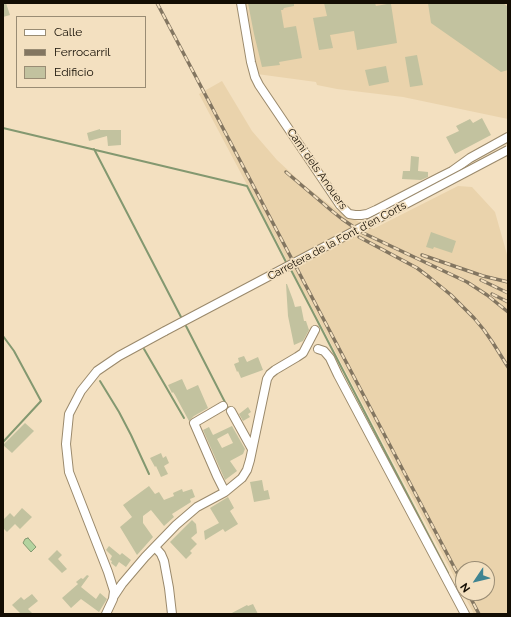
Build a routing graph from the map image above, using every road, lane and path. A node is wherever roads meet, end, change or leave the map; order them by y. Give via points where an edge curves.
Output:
1 (241, 3) edge
2 (508, 137) edge
3 (508, 150) edge
4 (316, 330) dead end
5 (318, 349) dead end
6 (223, 406) dead end
7 (231, 411) dead end
8 (252, 449) junction
9 (225, 492) junction
10 (155, 547) junction
11 (114, 596) junction
12 (106, 614) edge
13 (172, 614) edge
14 (465, 614) edge

1 - 2 street, Camí dels Anouers via 251,62 259,85 340,205 349,214 361,215 376,210 452,171
3 - 11 street, Carretera de la Font d'en Corts, bridge via 165,331 97,371 81,391 69,414 66,444 69,472 108,572
4 - 8 street via 302,353 275,370 267,379
5 - 14 street via 330,358
6 - 9 street via 194,423
7 - 8 street
8 - 9 street via 245,474
9 - 10 street via 197,507
10 - 11 street
10 - 13 street via 164,561
11 - 12 street

